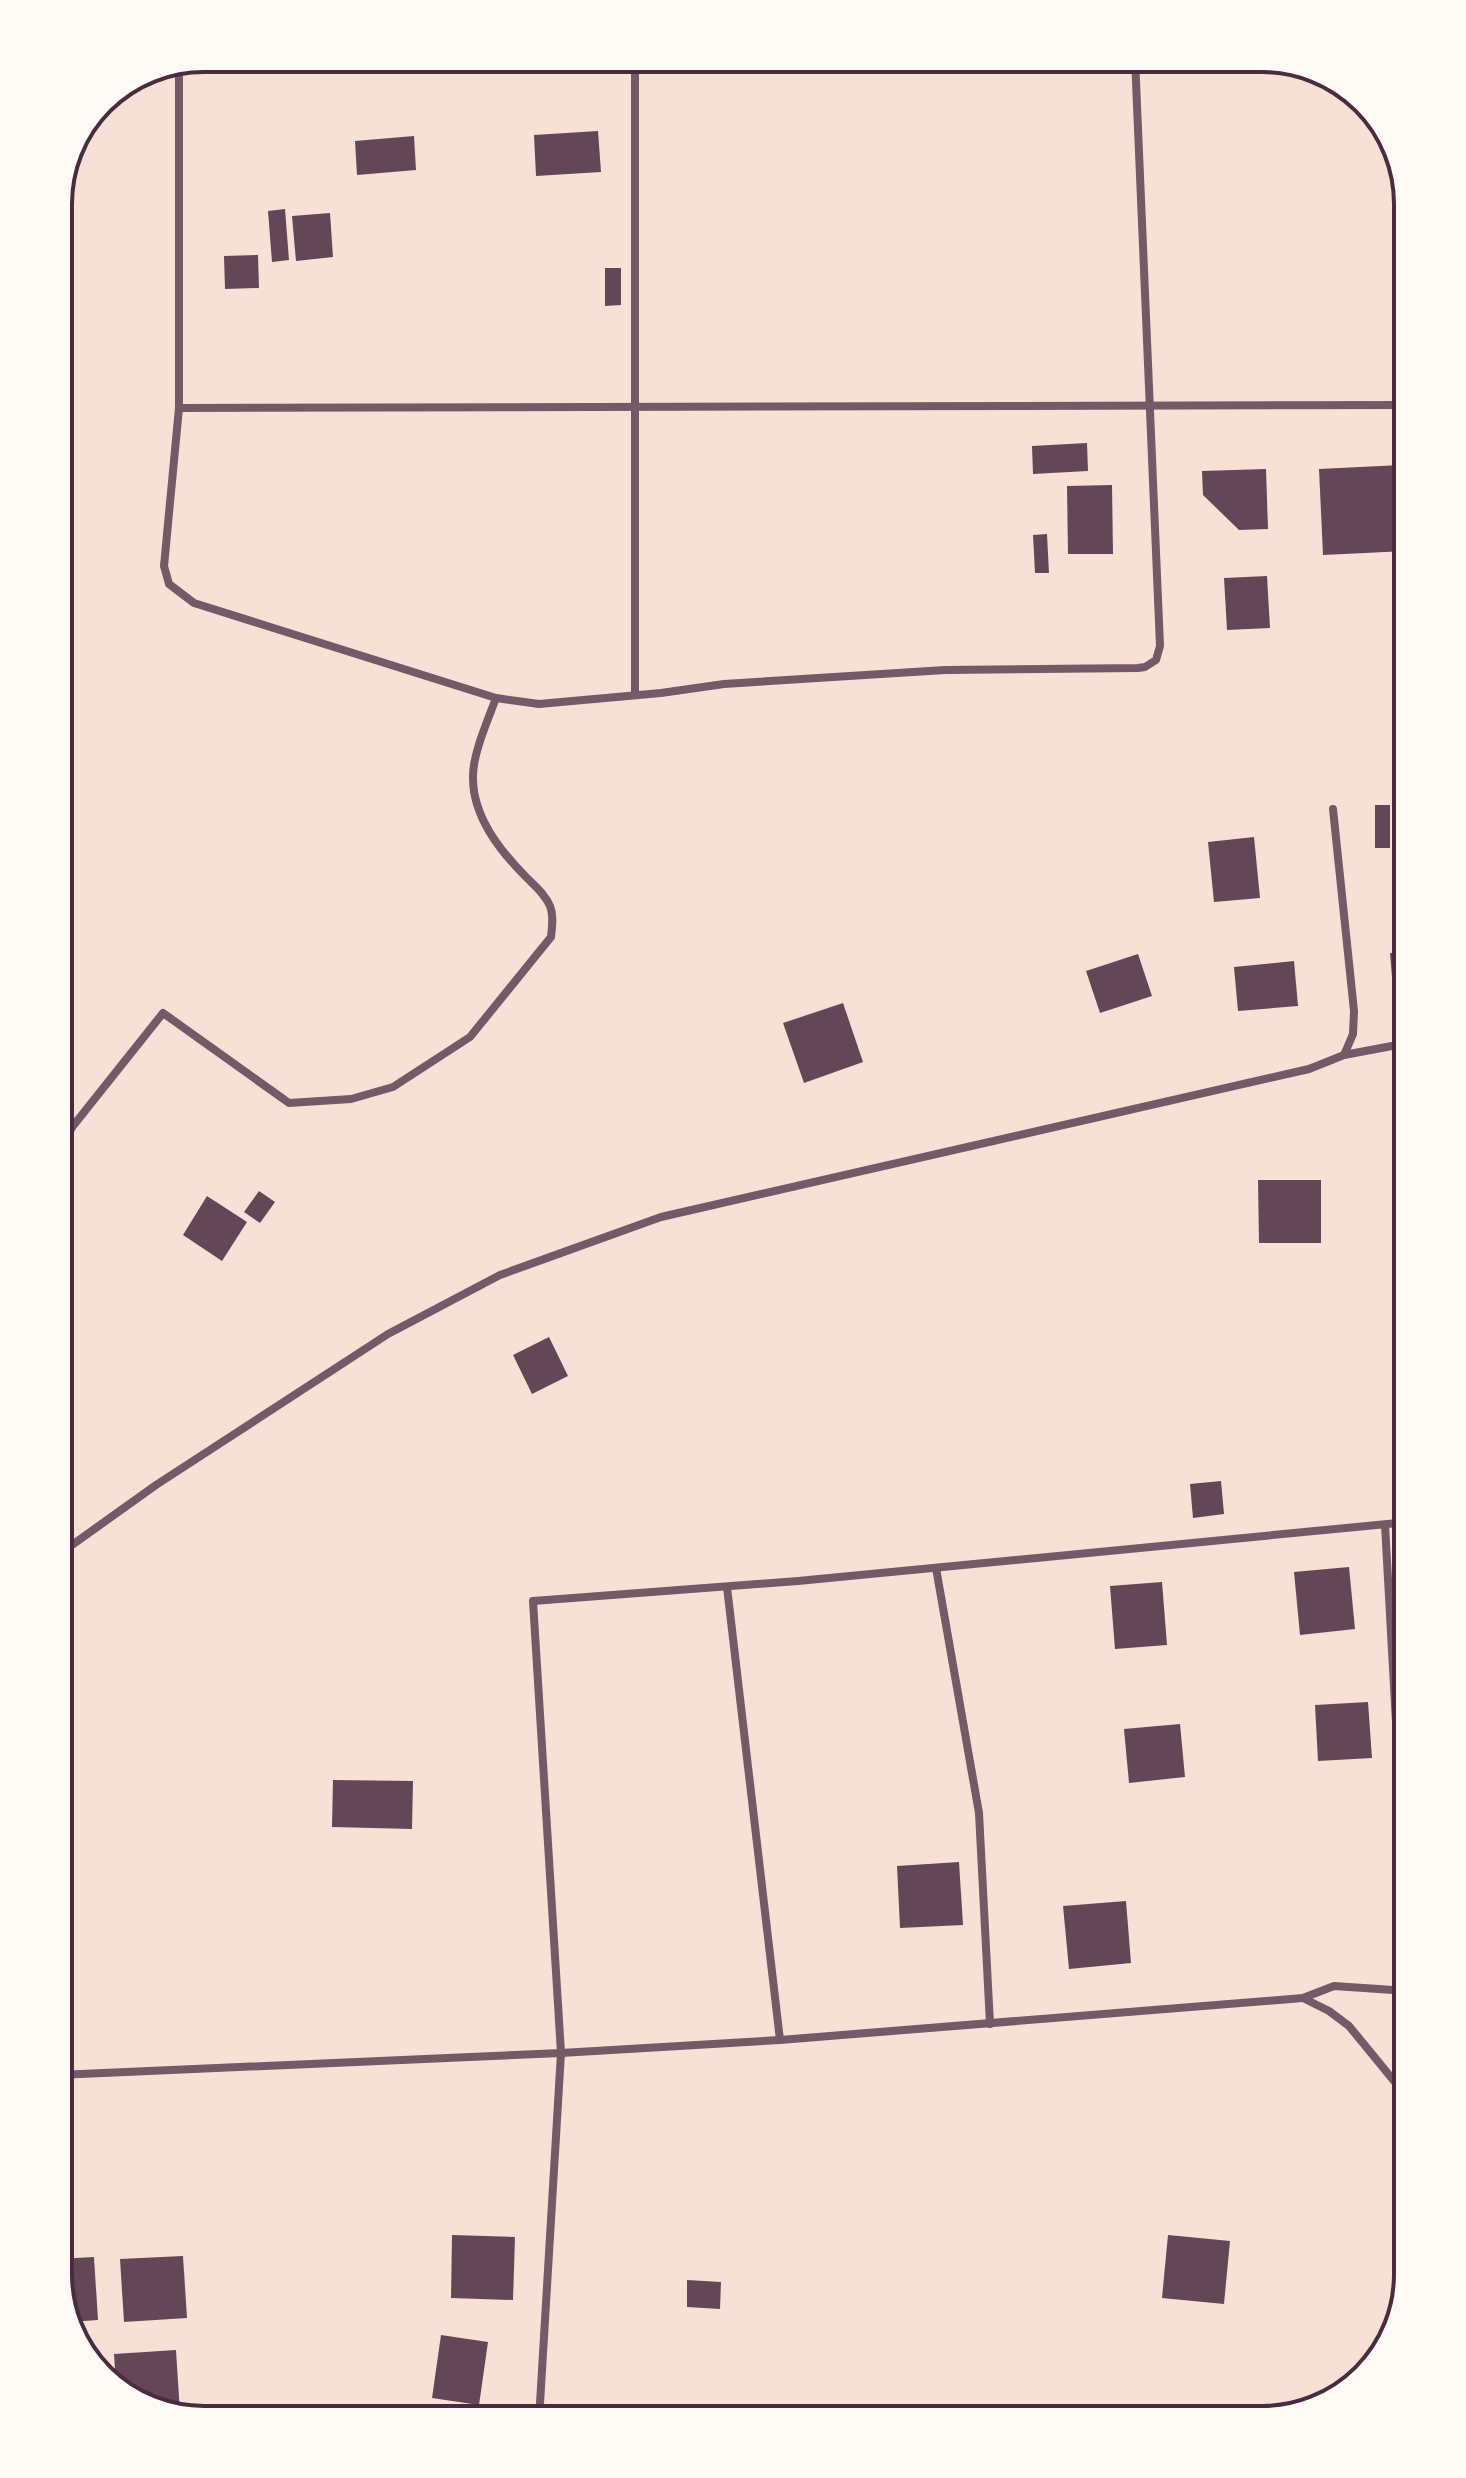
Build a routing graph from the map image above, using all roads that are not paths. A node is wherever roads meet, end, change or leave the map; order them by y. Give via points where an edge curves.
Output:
1 (635, 72) edge
2 (1136, 72) edge
3 (179, 75) edge
4 (635, 405) junction
5 (1394, 405) edge
6 (1150, 406) junction
7 (179, 408) junction
8 (635, 695) junction
9 (496, 698) junction
10 (1333, 809) dead end
11 (1394, 1046) edge
12 (1344, 1055) junction
13 (72, 1128) edge
14 (1394, 1524) edge
15 (1385, 1525) junction
16 (72, 1545) edge
17 (936, 1568) junction
18 (727, 1587) junction
19 (1394, 1687) edge
20 (1394, 1990) edge
21 (1303, 1998) junction
22 (990, 2024) junction
23 (780, 2040) junction
24 (561, 2053) junction
25 (72, 2074) edge
26 (1394, 2081) edge
27 (540, 2406) edge

1 - 4 street
2 - 6 street
3 - 7 street
4 - 6 street
4 - 7 street
4 - 8 street
5 - 6 street
6 - 8 street via 1160,646 1151,664 945,670
7 - 9 street via 164,566 169,584 203,606
8 - 9 street via 539,704
9 - 13 street via 473,776 481,815 498,847 540,889 553,923 551,937 470,1037 393,1087 351,1099 289,1103 163,1013
10 - 12 street via 1354,1011 1353,1034
11 - 12 street
12 - 16 street via 1309,1069 661,1217 500,1275 388,1334
14 - 15 street
15 - 17 street
15 - 19 street
17 - 18 street
17 - 22 street via 979,1813
18 - 23 street
18 - 24 street via 533,1601
20 - 21 street via 1334,1986
21 - 22 street
21 - 26 street via 1349,2026
22 - 23 street
23 - 24 street
24 - 25 street
24 - 27 street

